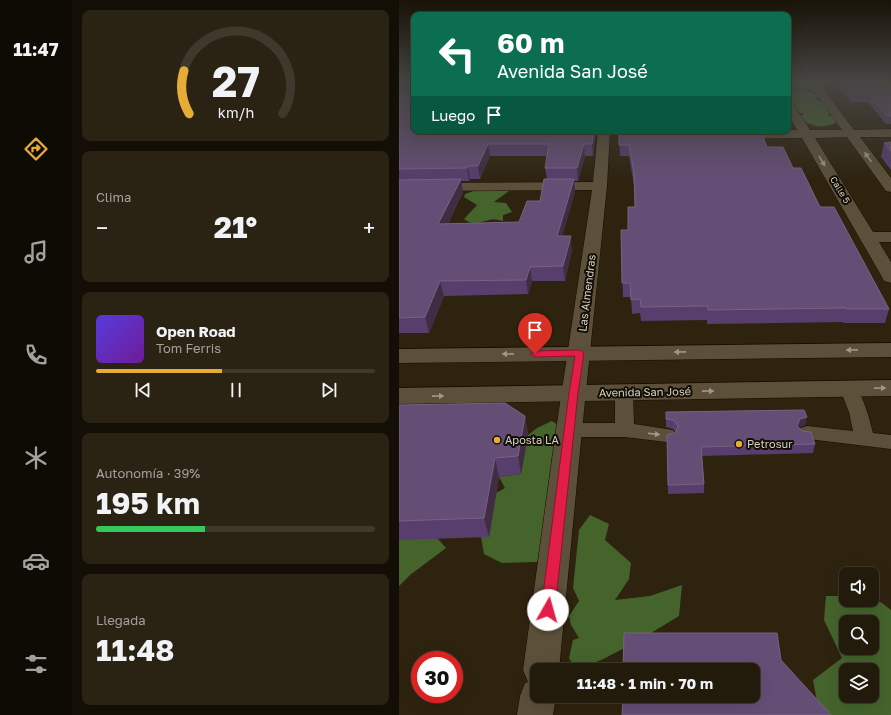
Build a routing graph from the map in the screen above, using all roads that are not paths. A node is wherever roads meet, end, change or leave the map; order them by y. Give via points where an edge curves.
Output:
1 (794, 114) edge
2 (837, 114) edge
3 (851, 133) junction
4 (891, 133) edge
5 (609, 135) edge
6 (807, 135) junction
7 (721, 136) edge
8 (600, 186) junction
9 (399, 187) edge
10 (891, 188) edge
11 (867, 237) junction
12 (891, 237) edge
13 (891, 277) edge
14 (891, 350) edge
15 (580, 353) junction
16 (399, 356) edge
17 (891, 388) edge
18 (849, 389) junction
19 (573, 393) junction
20 (624, 393) junction
21 (399, 396) edge
22 (569, 430) junction
23 (625, 430) junction
24 (807, 433) edge
25 (666, 435) edge
26 (865, 439) junction
27 (891, 442) edge
28 (542, 663) edge
29 (537, 703) edge
30 (535, 715) edge

1 - 6 street, Calle 5
2 - 3 street
3 - 4 street
3 - 6 street
10 -> 3 street
5 - 8 street, Las Almendras
6 - 7 street
6 -> 11 street, Calle 5
8 - 9 street
8 - 15 street, Las Almendras
11 - 12 street
11 - 13 street, Calle 5
14 -> 15 street
15 -> 16 street
15 - 19 street, Las Almendras
18 -> 17 street, Avenida San José
20 -> 18 street, Avenida San José
18 - 26 lane
19 - 20 street, Avenida San José
21 -> 19 street, Avenida San José
19 - 22 street, Las Almendras
20 - 23 lane
22 - 23 lane
22 - 28 street, Las Almendras
23 -> 25 lane
24 - 26 lane
26 - 27 lane
29 - 30 street

